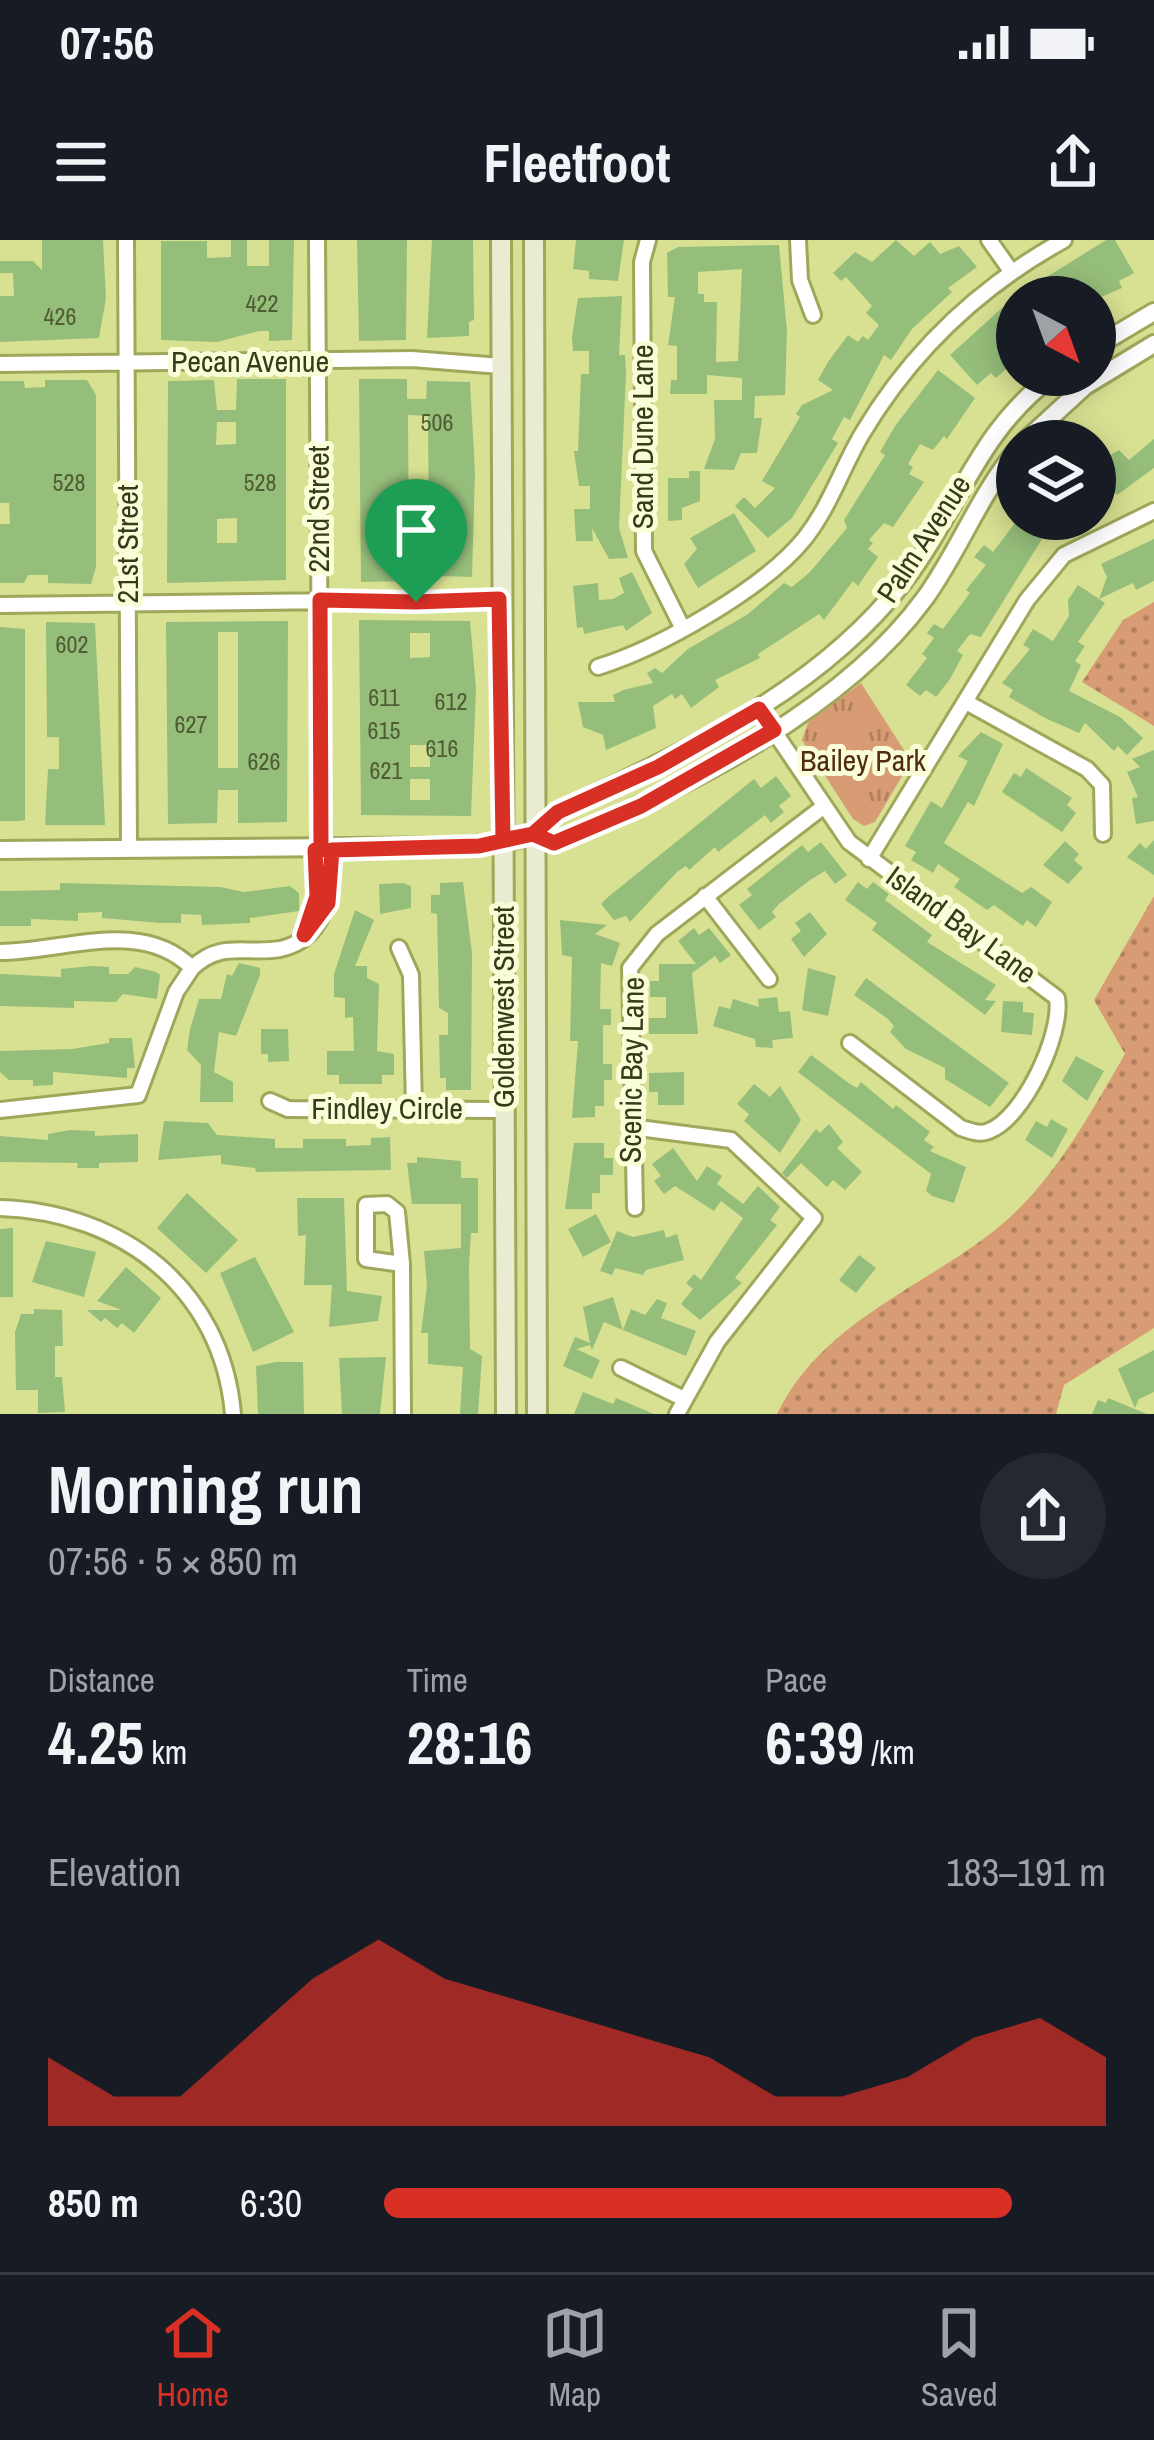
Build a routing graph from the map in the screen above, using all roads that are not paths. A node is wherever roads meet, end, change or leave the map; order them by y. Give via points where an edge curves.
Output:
1 (126, 240) edge
2 (317, 240) edge
3 (501, 240) edge
4 (534, 240) edge
5 (648, 240) edge
6 (797, 240) edge
7 (989, 240) edge
8 (1064, 240) edge
9 (1011, 271) junction
10 (1154, 312) edge
11 (813, 315) dead end
12 (1116, 335) edge
13 (1154, 344) edge
14 (319, 361) junction
15 (128, 363) junction
16 (0, 364) edge
17 (501, 366) junction
18 (1033, 396) edge
19 (1047, 420) edge
20 (996, 481) edge
21 (1154, 511) edge
22 (499, 599) junction
23 (320, 600) junction
24 (0, 605) edge
25 (128, 605) junction
26 (682, 627) junction
27 (598, 668) dead end
28 (966, 702) junction
29 (759, 709) junction
30 (774, 730) junction
31 (824, 807) junction
32 (533, 834) junction
33 (1102, 834) dead end
34 (503, 840) junction
35 (129, 849) junction
36 (0, 850) edge
37 (323, 850) junction
38 (869, 859) junction
39 (705, 896) junction
40 (399, 949) dead end
41 (0, 952) edge
42 (192, 968) junction
43 (769, 979) dead end
44 (850, 1043) dead end
45 (270, 1101) dead end
46 (414, 1108) junction
47 (0, 1110) edge
48 (505, 1110) junction
49 (631, 1127) junction
50 (0, 1208) edge
51 (634, 1208) dead end
52 (401, 1264) junction
53 (621, 1368) dead end
54 (681, 1407) edge
55 (232, 1414) edge
56 (403, 1414) edge
57 (506, 1414) edge
58 (538, 1414) edge

1 - 15 street, 21st Street
2 - 14 street, 22nd Street
3 - 17 main road, Goldenwest Street
4 - 32 main road, Goldenwest Street
5 - 26 street, Sand Dune Lane via 644,551
6 - 11 street
7 - 9 street
8 - 9 street
9 - 26 street via 902,374 802,541
10 - 12 street
13 - 19 street via 1084,386
14 - 15 street, Pecan Avenue
14 - 17 street, Pecan Avenue
14 - 23 street, 22nd Street
15 - 16 street, Pecan Avenue
15 - 25 street, 21st Street
17 - 22 main road, Goldenwest Street
18 - 29 street, Palm Avenue via 983,446 887,602
20 - 30 street, Palm Avenue via 927,596 889,640
21 - 28 street via 1064,555
22 - 23 street
22 - 34 main road, Goldenwest Street
23 - 25 street
23 - 37 street, 22nd Street
24 - 25 street
25 - 35 street, 21st Street
26 - 27 street
28 - 33 street via 1087,769 1102,785
28 - 38 street
29 - 30 street, Island Bay Lane
29 - 32 street, Palm Avenue via 558,812
30 - 31 street, Island Bay Lane
30 - 32 street, Palm Avenue via 641,806 554,843
31 - 38 street, Island Bay Lane
31 - 39 street, Scenic Bay Lane
32 - 34 street, Palm Avenue
32 - 58 main road, Goldenwest Street
34 - 37 street, Palm Avenue
34 - 48 main road, Goldenwest Street
35 - 36 street, Palm Avenue
35 - 37 street, Palm Avenue
37 - 42 street, 22nd Street via 323,915 304,935 280,949 220,950
38 - 44 street, Island Bay Lane via 1047,987 1059,1011 1024,1094 1001,1124 979,1133 961,1128
39 - 43 street
39 - 49 street, Scenic Bay Lane via 646,944 631,968
40 - 46 street via 411,975
41 - 42 street via 139,942 167,948
42 - 47 street via 137,1095
45 - 46 street, Findley Circle via 288,1109
46 - 48 street, Findley Circle
48 - 57 main road, Goldenwest Street
49 - 51 street, Scenic Bay Lane
49 - 54 street via 731,1140 814,1218 717,1342
50 - 55 street via 114,1235 184,1288 220,1348
52 - 52 street via 397,1211 366,1205 366,1258
52 - 56 street
53 - 54 street

